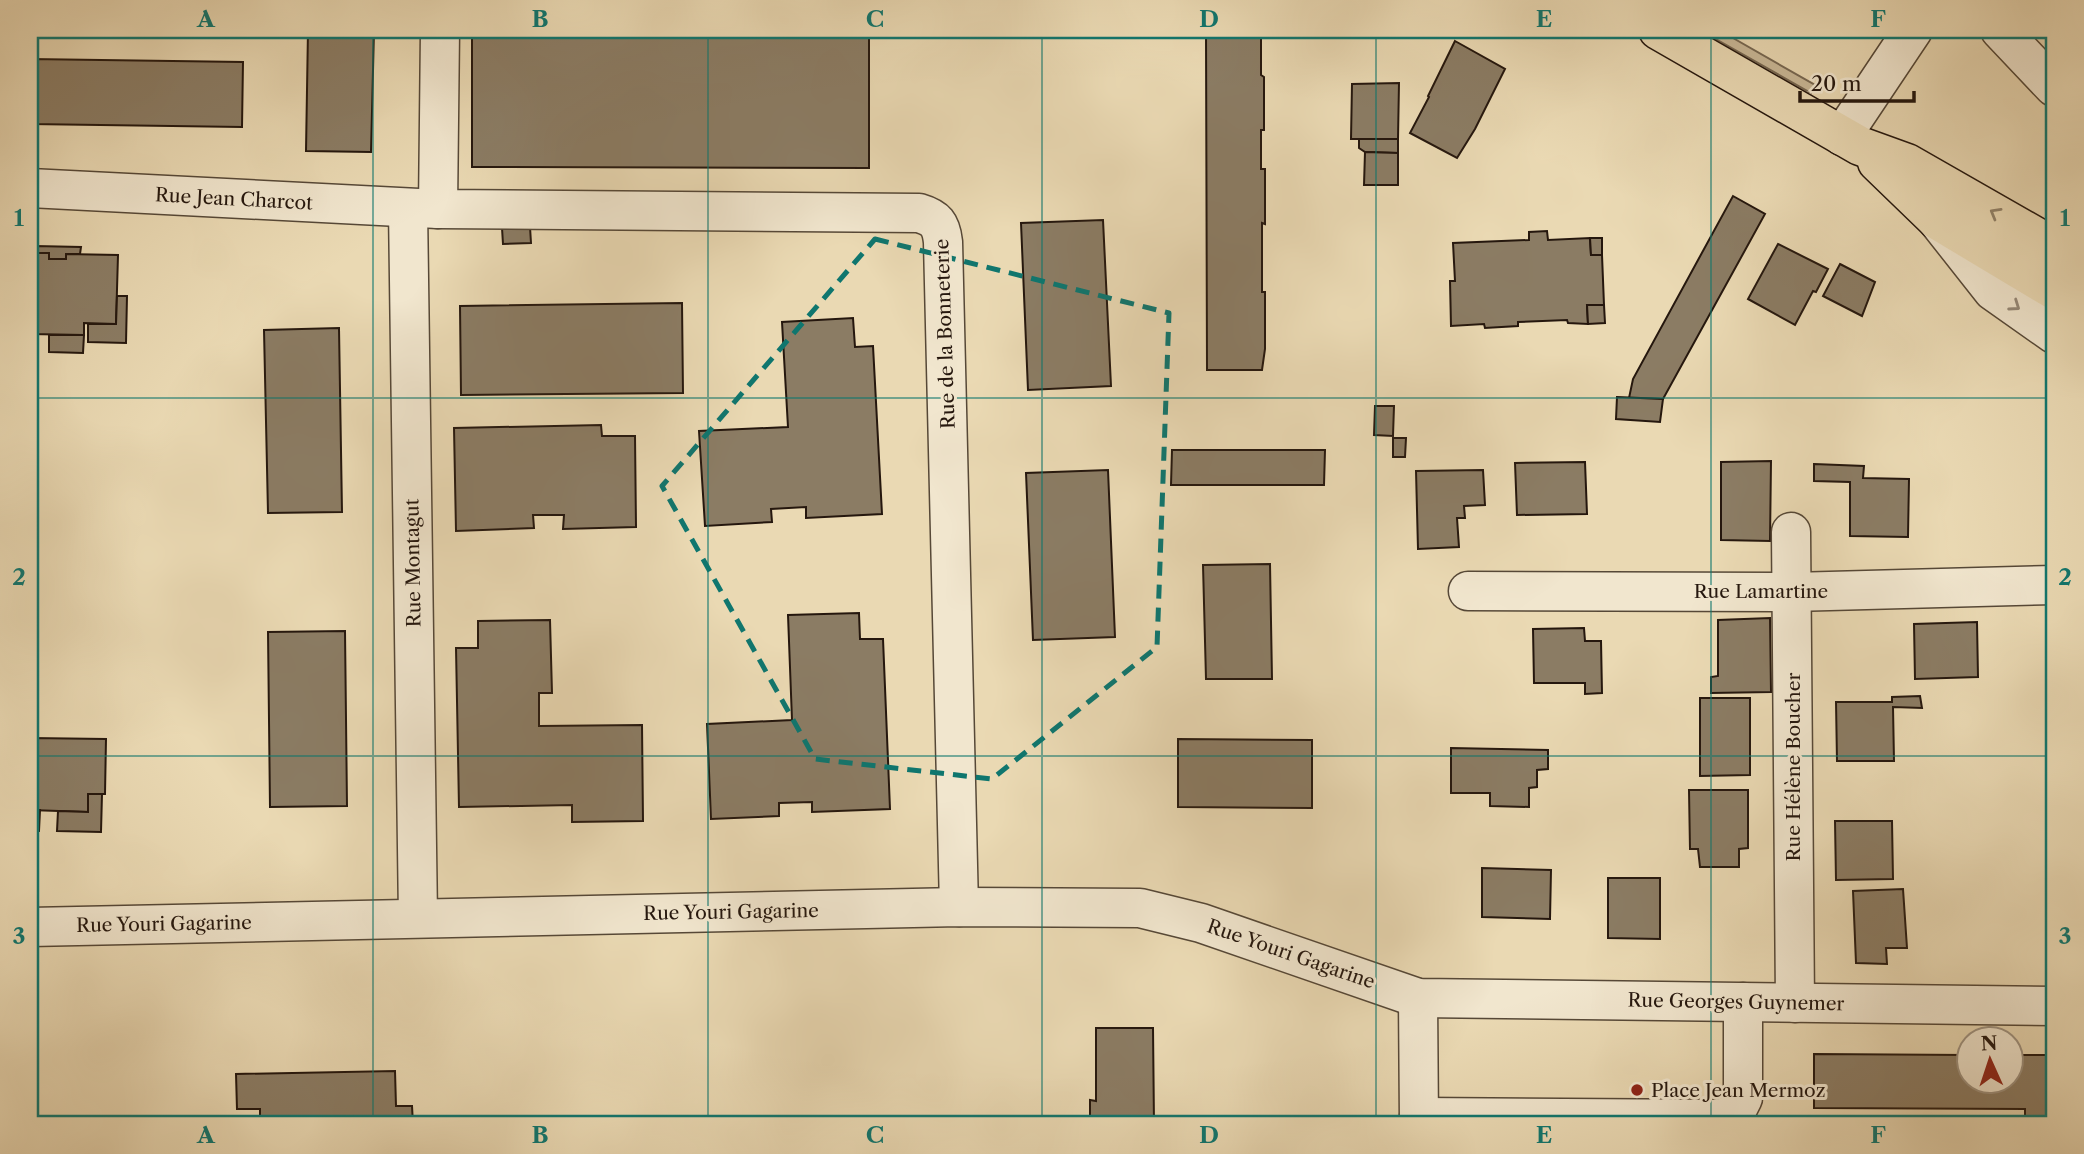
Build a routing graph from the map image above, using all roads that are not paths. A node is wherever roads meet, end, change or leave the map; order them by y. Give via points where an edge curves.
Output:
1 (440, 30) edge
2 (1658, 30) edge
3 (1913, 30) edge
4 (2000, 30) edge
5 (2054, 87) edge
6 (1851, 141) junction
7 (30, 188) edge
8 (423, 209) junction
9 (1937, 220) junction
10 (2054, 247) edge
11 (2054, 290) edge
12 (2054, 334) edge
13 (1791, 532) dead end
14 (2054, 585) edge
15 (1468, 591) dead end
16 (1792, 592) junction
17 (959, 907) junction
18 (418, 918) junction
19 (30, 927) edge
20 (1418, 998) junction
21 (1743, 1002) junction
22 (1794, 1003) junction
23 (2054, 1006) edge
24 (1419, 1121) edge

1 - 8 street, Rue Montagut
2 - 6 main road
3 - 6 street
4 - 5 street
6 - 9 main road
10 -> 6 main road via 1906,163
7 - 8 street, Rue Jean Charcot
8 - 17 street, Rue de la Bonneterie via 919,213 934,218 942,228
8 - 18 street, Rue Montagut
9 - 11 main road
9 -> 12 street via 1993,291
13 - 16 street, Rue Hélène Boucher
14 - 16 street, Rue Lamartine
15 - 16 street, Rue Lamartine
16 - 22 street, Rue Hélène Boucher
17 - 18 street, Rue Youri Gagarine
17 - 20 street, Rue Youri Gagarine via 1140,908 1201,923
18 - 19 street, Rue Youri Gagarine
20 - 21 street, Rue Georges Guynemer
20 - 24 street
21 - 22 street, Rue Georges Guynemer
21 - 24 street via 1743,1098 1736,1112 1722,1119
22 - 23 street, Rue Georges Guynemer

